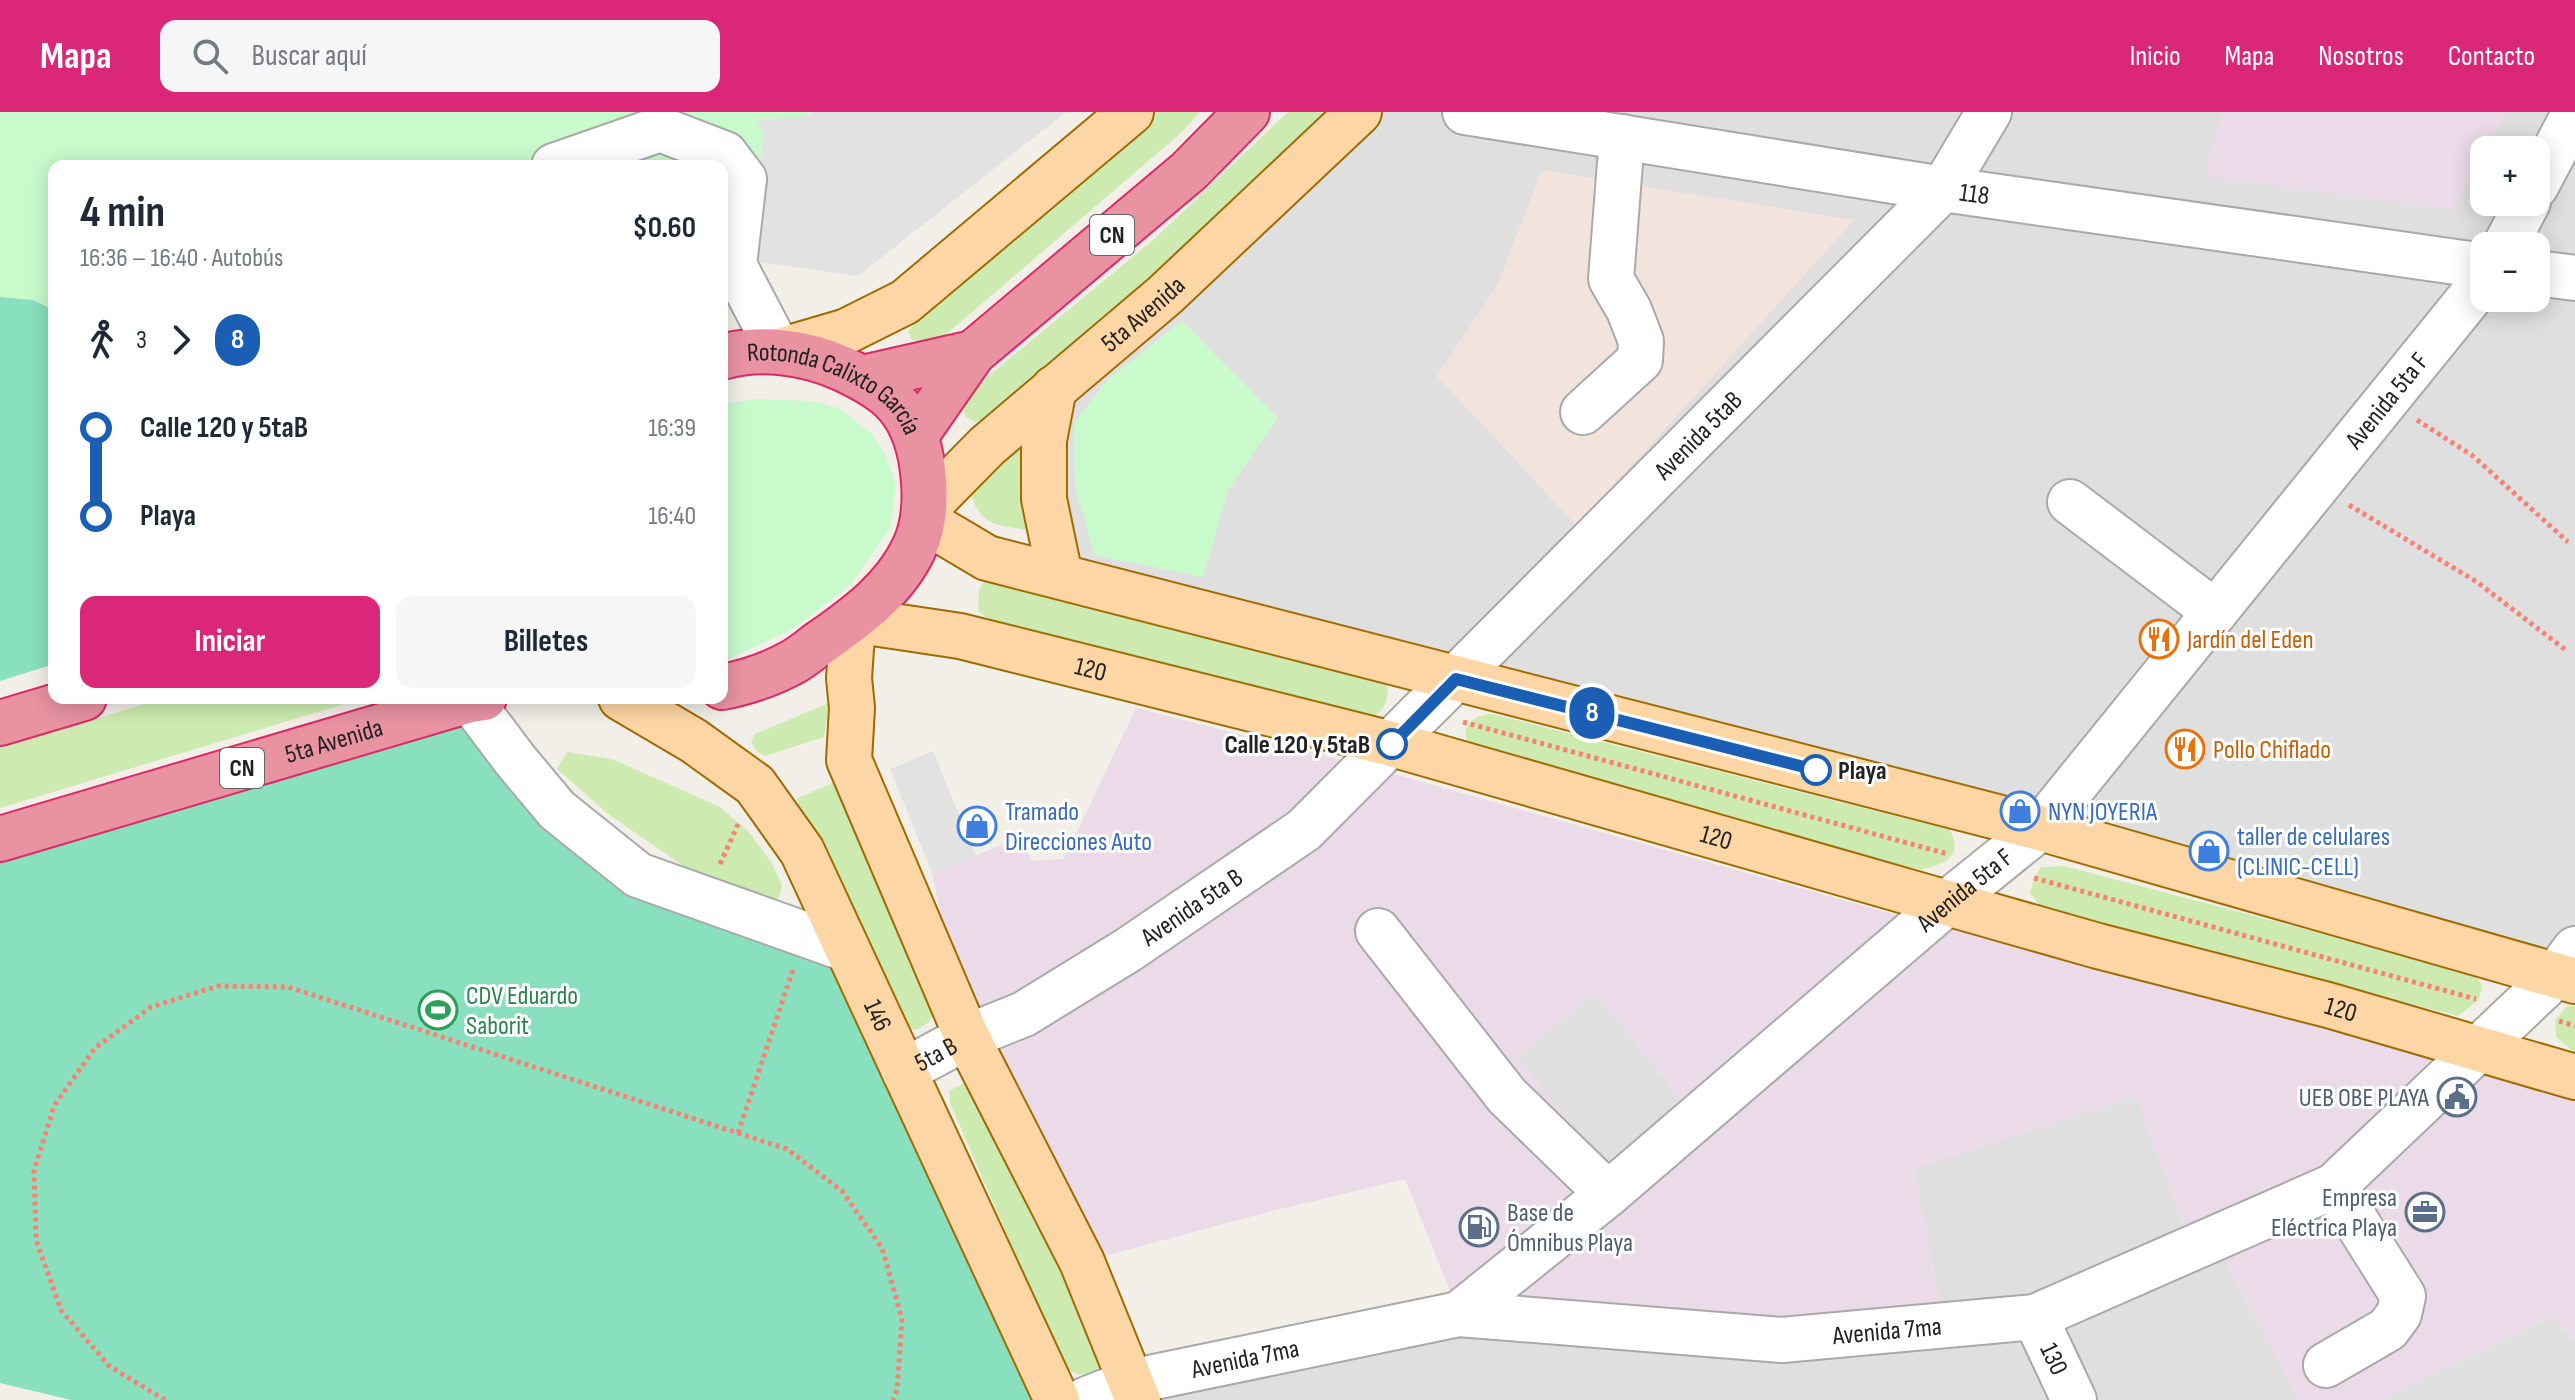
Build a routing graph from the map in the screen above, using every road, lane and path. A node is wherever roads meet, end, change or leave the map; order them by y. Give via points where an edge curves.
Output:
1 (1131, 112) edge
2 (1247, 112) edge
3 (1359, 112) edge
4 (1465, 112) edge
5 (1989, 112) edge
6 (2575, 112) edge
7 (1622, 137) junction
8 (2550, 159) edge
9 (571, 160) edge
10 (1943, 189) junction
11 (2470, 264) edge
12 (2550, 275) edge
13 (2575, 278) edge
14 (2470, 297) edge
15 (779, 351) junction
16 (973, 353) junction
17 (728, 356) edge
18 (863, 378) junction
19 (1054, 388) junction
20 (2386, 400) junction
21 (1583, 412) dead end
22 (916, 435) junction
23 (2317, 486) junction
24 (2070, 502) dead end
25 (923, 515) junction
26 (2568, 542) dead end
27 (1060, 576) junction
28 (2215, 612) junction
29 (853, 620) junction
30 (2567, 651) dead end
31 (1456, 679) junction
32 (728, 685) edge
33 (64, 704) edge
34 (460, 704) edge
35 (480, 704) edge
36 (631, 704) edge
37 (1424, 711) junction
38 (0, 723) edge
39 (1392, 744) junction
40 (755, 785) junction
41 (2040, 828) junction
42 (0, 839) edge
43 (1990, 869) junction
44 (705, 899) junction
45 (1947, 903) junction
46 (1378, 931) dead end
47 (805, 933) junction
48 (846, 949) junction
49 (2568, 969) edge
50 (2518, 1011) junction
51 (967, 1037) junction
52 (2479, 1049) junction
53 (904, 1071) junction
54 (2575, 1077) edge
55 (738, 1133) junction
56 (2334, 1186) junction
57 (1608, 1194) junction
58 (1459, 1314) junction
59 (2035, 1317) junction
60 (2326, 1365) dead end
61 (1134, 1391) edge
62 (165, 1400) edge
63 (893, 1400) edge
64 (1057, 1400) edge
65 (1085, 1400) edge
66 (2074, 1400) edge

1 - 15 main road via 905,302 847,331
2 - 16 highway, CN via 1189,171
3 - 19 main road, 5ta Avenida via 1165,295
4 - 7 street, 118
5 - 10 street, Avenida 5taB
6 - 8 street
7 - 10 street, 118
7 - 21 street via 1611,279 1641,341 1640,360
9 - 15 street via 660,129 725,154 744,179 734,265
10 - 11 street, 118
10 - 31 street, Avenida 5taB
12 - 13 street
14 - 20 street, Avenida 5ta F
15 - 17 highway, Rotonda Calixto García
15 - 18 highway, Rotonda Calixto García via 823,360
16 - 18 highway, CN
16 - 22 highway, CN
18 - 22 highway, Rotonda Calixto García via 887,392
19 - 25 main road, 5ta Avenida via 987,446
19 - 27 main road via 1044,440 1044,499
20 - 23 street, Avenida 5ta F
20 - 26 path via 2473,456
22 - 25 highway, Rotonda Calixto García via 924,473
23 - 28 street, Avenida 5ta F
23 - 30 path via 2477,582
24 - 28 street
25 - 27 main road via 987,558
25 - 29 highway, Rotonda Calixto García via 914,548 890,585
27 - 31 main road
28 - 41 street, Avenida 5ta F
29 - 32 highway, Rotonda Calixto García via 791,663
29 - 39 main road, 120 via 960,636
29 - 51 main road via 849,760
31 - 37 street, Avenida 5taB
31 - 41 main road
33 - 38 highway
34 - 42 highway, 5ta Avenida / CN
35 - 44 street via 516,761 557,810 638,875
36 - 40 main road, 146
37 - 39 street, Avenida 5taB
37 - 43 path
39 - 45 main road, 120
39 - 51 street, Avenida 5ta B via 1304,830 1024,1014
40 - 44 path
40 - 48 main road, 146 via 802,851
41 - 43 street, Avenida 5ta F
41 - 49 main road
43 - 45 street, Avenida 5ta F
43 - 50 path
44 - 47 street
45 - 52 main road, 120
45 - 57 street, Avenida 5ta F
46 - 57 street via 1507,1096
47 - 48 street
47 - 55 path
48 - 53 main road, 146
49 - 50 street, Avenida 7ma
50 - 52 street, Avenida 7ma
51 - 53 street, 5ta B
51 - 61 main road via 1082,1262
52 - 54 main road, 120
52 - 56 street, Avenida 7ma
53 - 64 main road, 146
55 - 62 path via 288,987 218,986 151,1007 95,1048 54,1106 34,1171 36,1240 61,1310 109,1366
55 - 63 path via 787,1149 842,1191 882,1248 902,1319
56 - 59 street, Avenida 7ma
56 - 60 street via 2403,1296 2388,1329
57 - 58 street, Avenida 5ta F
58 - 59 street, Avenida 7ma via 1782,1340
58 - 61 street, Avenida 7ma
59 - 66 street, 130
61 - 65 street, Avenida 7ma

